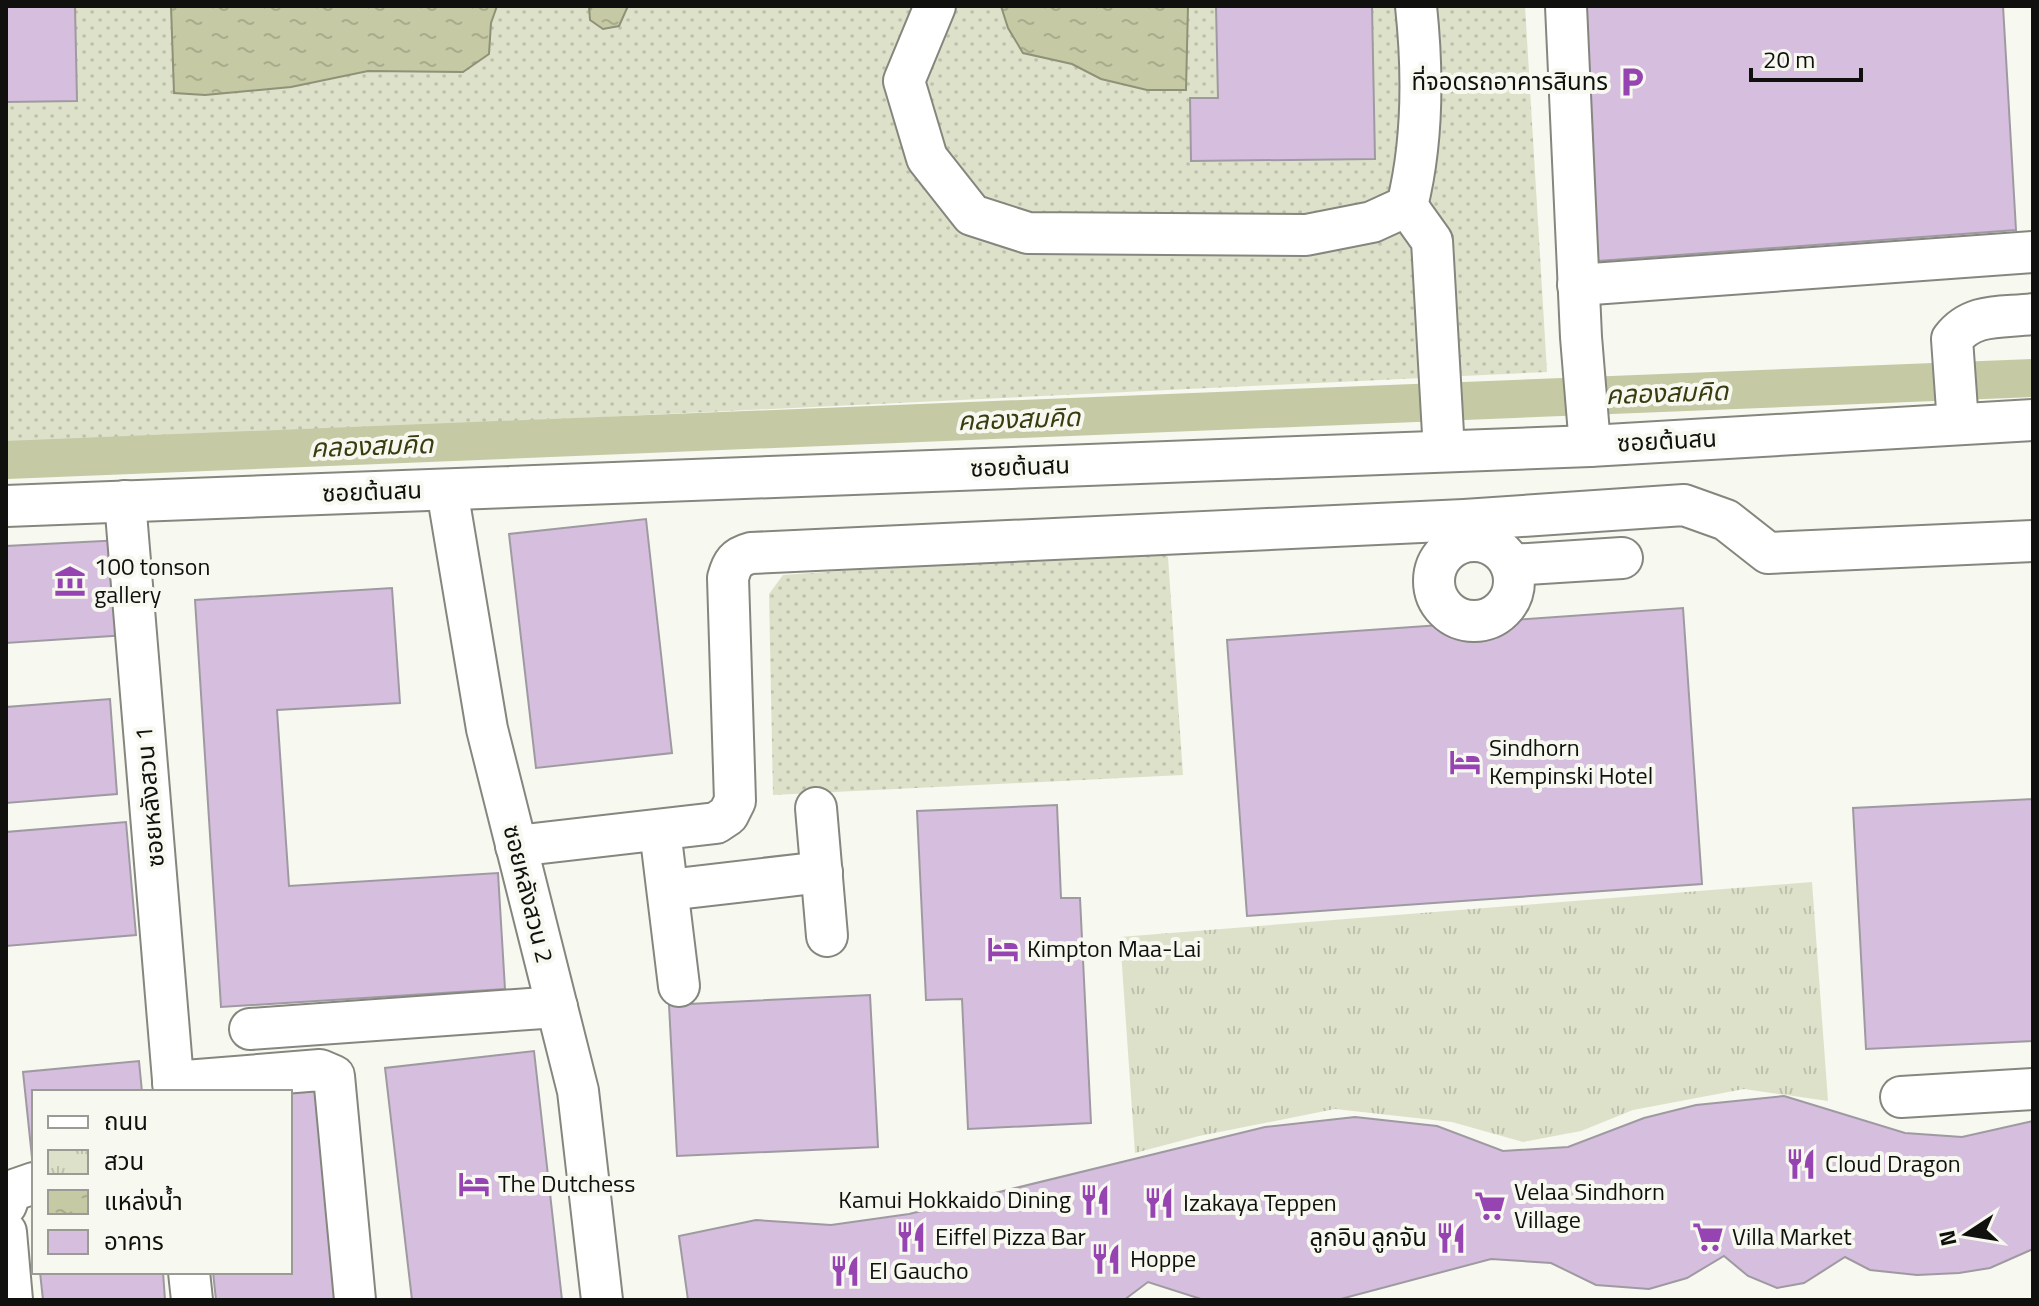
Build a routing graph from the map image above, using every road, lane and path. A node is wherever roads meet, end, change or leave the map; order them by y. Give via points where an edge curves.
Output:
1 (935, 6) edge
2 (1416, 6) edge
3 (1566, 6) edge
4 (1407, 206) junction
5 (2033, 252) edge
6 (1578, 285) junction
7 (2033, 314) edge
8 (1955, 392) junction
9 (1587, 416) junction
10 (2033, 420) edge
11 (1444, 449) junction
12 (447, 490) junction
13 (125, 501) junction
14 (6, 506) edge
15 (1465, 530) junction
16 (2033, 541) edge
17 (1622, 558) dead end
18 (1511, 565) junction
19 (816, 808) dead end
20 (660, 830) junction
21 (516, 846) junction
22 (822, 872) junction
23 (668, 890) junction
24 (827, 936) dead end
25 (679, 986) dead end
26 (557, 1007) junction
27 (250, 1029) dead end
28 (174, 1087) edge
29 (2033, 1089) edge
30 (1901, 1097) dead end
31 (32, 1184) edge
32 (6, 1205) edge
33 (6, 1232) edge
34 (189, 1274) edge
35 (12, 1300) edge
36 (192, 1300) edge
37 (355, 1300) edge
38 (602, 1300) edge

1 - 4 street via 904,81 927,158 972,215 1028,233 1306,235 1372,222
2 - 4 street via 1417,166
3 - 6 street
4 - 11 street via 1432,241
5 - 6 street
6 - 9 street
7 - 8 street via 1978,318 1962,326 1952,339
8 - 9 street, ซอยต้นสน
8 - 10 street, ซอยต้นสน
9 - 11 street, ซอยต้นสน
11 - 12 street, ซอยต้นสน
12 - 13 street, ซอยต้นสน
12 - 21 street, ซอยหลังสวน 2 via 487,729
13 - 14 street, ซอยต้นสน
13 - 28 street, ซอยหลังสวน 1
15 - 16 street via 1684,505 1726,520 1768,553
15 - 18 street via 1493,545
15 - 18 street via 1436,566 1435,592 1449,614 1475,622 1499,613 1514,591
15 - 20 street via 739,556 728,578 735,801 716,823
17 - 18 street
19 - 22 street
20 - 21 street
20 - 23 street
21 - 26 street, ซอยหลังสวน 2
22 - 23 street
22 - 24 street
23 - 25 street
26 - 27 street
26 - 38 street, ซอยหลังสวน 2 via 578,1091
28 - 37 street via 320,1070 334,1076
29 - 30 street
31 - 32 street via 11,1191
33 - 35 street
34 - 36 street

